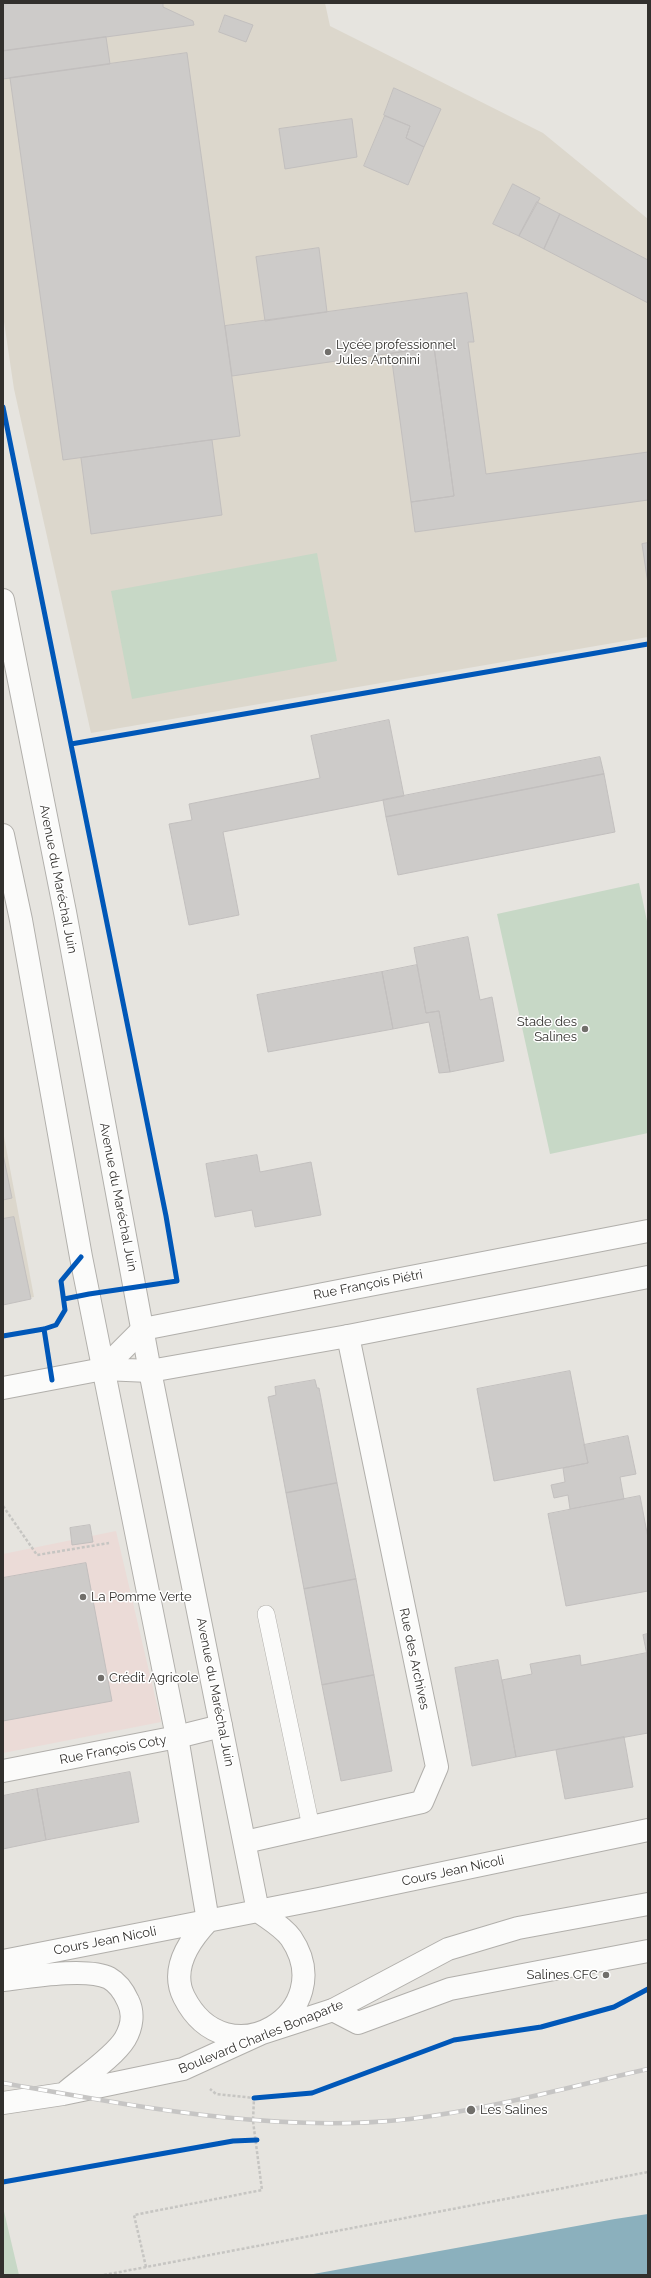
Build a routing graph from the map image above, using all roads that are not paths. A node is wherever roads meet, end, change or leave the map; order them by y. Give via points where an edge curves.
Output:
1 (3, 600) edge
2 (3, 835) edge
3 (648, 1231) edge
4 (648, 1277) edge
5 (143, 1329) junction
6 (348, 1336) junction
7 (103, 1369) junction
8 (150, 1371) junction
9 (3, 1388) edge
10 (266, 1614) dead end
11 (221, 1726) junction
12 (177, 1738) junction
13 (3, 1771) edge
14 (311, 1827) junction
15 (648, 1830) edge
16 (245, 1842) junction
17 (648, 1904) edge
18 (258, 1911) junction
19 (208, 1922) junction
20 (648, 1951) edge
21 (3, 1961) edge
22 (3, 1980) edge
23 (333, 2010) junction
24 (262, 2033) junction
25 (63, 2094) junction
26 (3, 2103) edge

1 - 5 main road, Avenue du Maréchal Juin via 65,912
2 - 7 main road
3 - 5 main road, Rue François Piétri
4 - 6 main road
5 - 7 main road
5 - 8 main road, Avenue du Maréchal Juin
6 - 8 main road
6 - 14 main road, Rue des Archives via 437,1767 422,1802
7 - 8 main road
7 - 9 main road
7 - 12 main road
8 - 11 main road, Avenue du Maréchal Juin
10 - 14 lane
11 - 12 main road, Rue François Coty
11 - 16 main road, Avenue du Maréchal Juin
12 - 13 main road, Rue François Coty
12 - 19 main road
14 - 16 main road, Rue des Archives
15 - 18 main road, Cours Jean Nicoli
16 - 18 main road, Avenue du Maréchal Juin
17 - 23 main road, Boulevard Charles Bonaparte via 518,1928 448,1949
18 - 19 main road
18 - 24 main road via 290,1937 300,1954 303,1973 301,1992 293,2010 280,2024
19 - 21 main road, Cours Jean Nicoli
19 - 24 main road via 183,1954 180,1974 182,1993 191,2011 205,2025 223,2034 243,2037
20 - 23 main road via 450,1989 358,2023
22 - 25 main road via 84,1973 108,1978 123,1991 131,2008 131,2023 124,2039 103,2062
23 - 24 main road, Boulevard Charles Bonaparte
24 - 25 main road, Boulevard Charles Bonaparte via 183,2070
25 - 26 main road, Boulevard Charles Bonaparte

